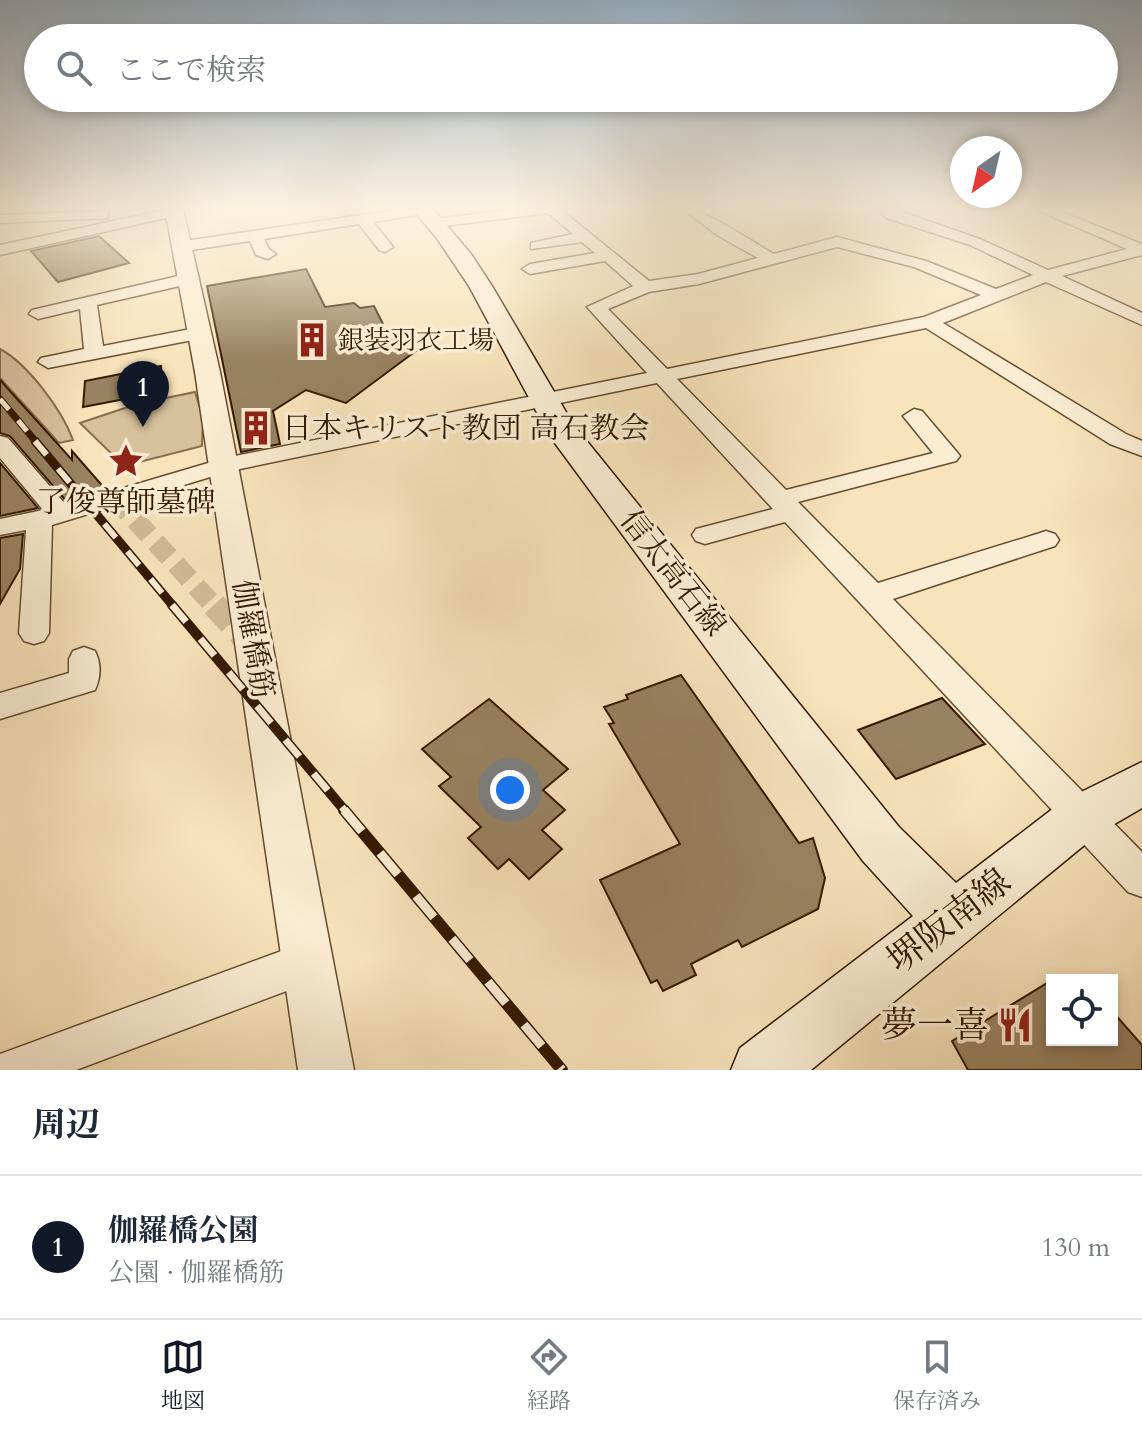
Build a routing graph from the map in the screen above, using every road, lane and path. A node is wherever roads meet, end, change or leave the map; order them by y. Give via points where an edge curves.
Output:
1 (149, 259) edge
2 (186, 259) edge
3 (465, 259) edge
4 (590, 259) edge
5 (611, 259) edge
6 (766, 259) edge
7 (901, 259) edge
8 (1012, 259) edge
9 (1108, 259) edge
10 (530, 269) dead end
11 (1048, 275) junction
12 (645, 287) junction
13 (995, 295) junction
14 (88, 302) junction
15 (38, 314) dead end
16 (1142, 320) edge
17 (929, 322) junction
18 (201, 333) junction
19 (94, 353) junction
20 (48, 362) dead end
21 (661, 376) junction
22 (541, 399) junction
23 (914, 416) dead end
24 (0, 443) edge
25 (1142, 449) edge
26 (225, 465) junction
27 (785, 506) junction
28 (50, 518) junction
29 (0, 527) edge
30 (705, 535) dead end
31 (1046, 540) dead end
32 (870, 596) junction
33 (34, 633) dead end
34 (84, 659) dead end
35 (0, 706) edge
36 (1142, 783) edge
37 (1081, 817) junction
38 (1142, 879) edge
39 (952, 918) junction
40 (306, 963) junction
41 (16, 1070) edge
42 (326, 1070) edge
43 (762, 1070) edge

1 - 14 street
2 - 18 street, 伽羅橋筋
3 - 22 main road, 信太高石線
4 - 10 street
5 - 12 street
6 - 12 street via 699,279
7 - 13 street
8 - 11 street
9 - 11 street
11 - 13 street
11 - 16 street
12 - 21 street via 596,307
13 - 17 street
14 - 15 street
14 - 19 street
17 - 21 street
17 - 25 street
18 - 19 street
18 - 26 street, 伽羅橋筋
19 - 20 street
21 - 22 street
21 - 27 street
22 - 26 street
22 - 39 main road, 信太高石線 via 881,844
23 - 27 street via 948,456
24 - 28 street
26 - 28 street
26 - 40 street, 伽羅橋筋
27 - 30 street
27 - 32 street
28 - 29 street
28 - 33 street
31 - 32 street
32 - 37 street
34 - 35 street via 84,681
36 - 37 main road, 堺阪南線
37 - 38 street
37 - 39 main road, 堺阪南線
39 - 43 main road, 堺阪南線
40 - 41 street
40 - 42 street, 伽羅橋筋

